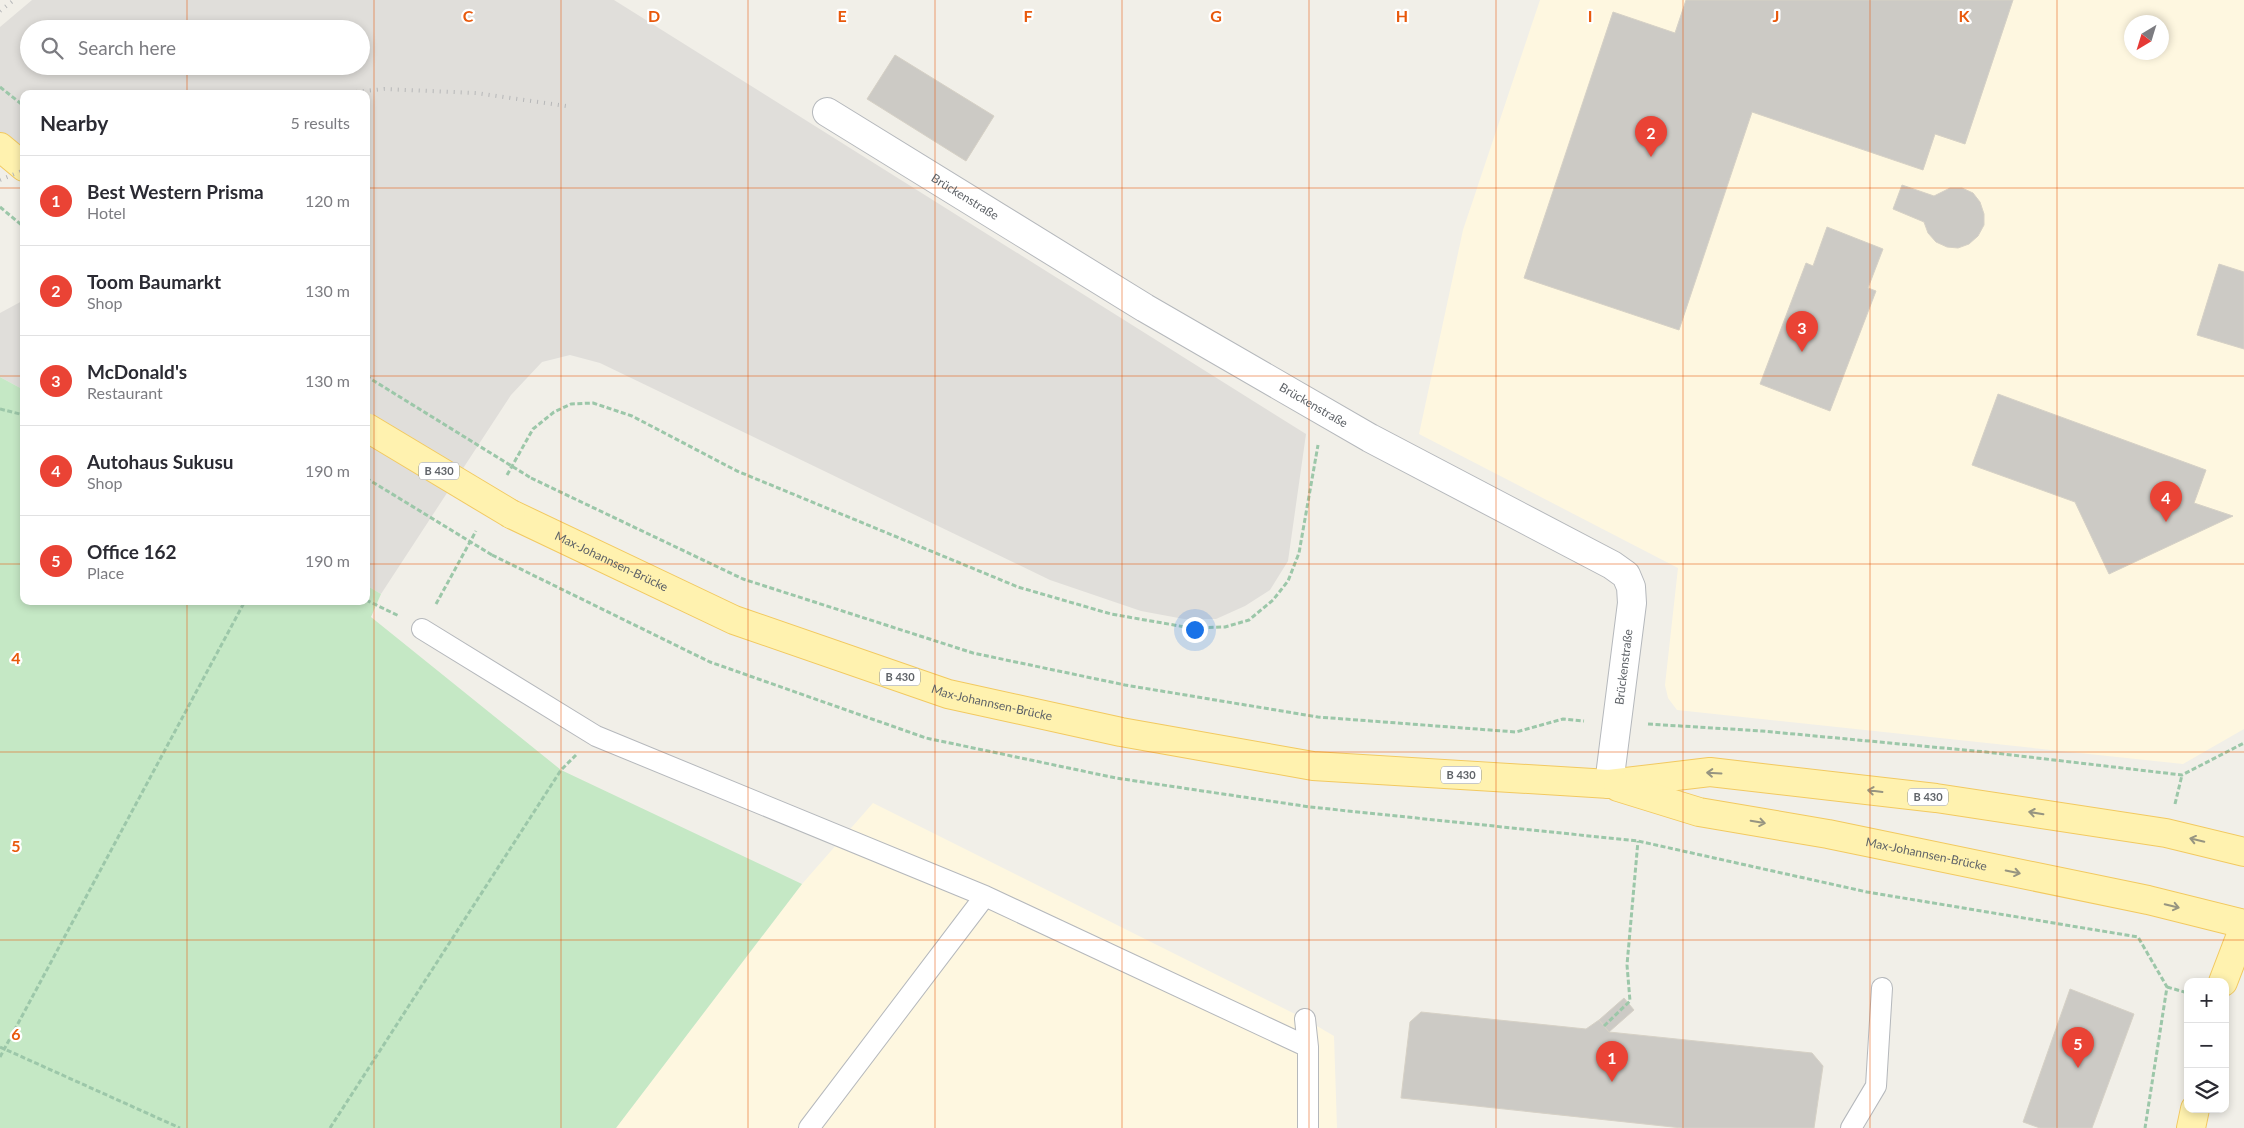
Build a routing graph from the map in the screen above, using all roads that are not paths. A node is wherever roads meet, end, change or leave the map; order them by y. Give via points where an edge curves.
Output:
1 (827, 112) dead end
2 (0, 148) edge
3 (20, 164) edge
4 (370, 429) edge
5 (422, 628) road end
6 (1610, 784) junction
7 (2244, 852) edge
8 (985, 896) junction
9 (2244, 925) edge
10 (2224, 978) edge
11 (1882, 988) dead end
12 (1305, 1019) dead end
13 (1308, 1047) junction
14 (2194, 1113) edge
15 (809, 1128) edge
16 (1308, 1128) edge
17 (1851, 1128) edge
18 (2191, 1128) edge

1 - 6 street, Brückenstraße via 1146,308 1370,438 1626,575 1632,603
2 - 3 main road
4 - 6 main road, Max-Johannsen-Brücke / B 430, bridge via 511,514 734,620 948,694 1121,732 1312,766
5 - 8 lane via 596,736
7 -> 6 main road, Max-Johannsen-Brücke / B 430 via 2166,833 1936,798 1710,772
6 -> 9 main road, Max-Johannsen-Brücke / B 430 via 1699,812 1828,834 2148,900
8 - 13 lane
8 - 15 lane
9 - 10 main road
11 - 17 lane via 1876,1086
12 - 13 lane
13 - 16 lane
14 - 18 main road

